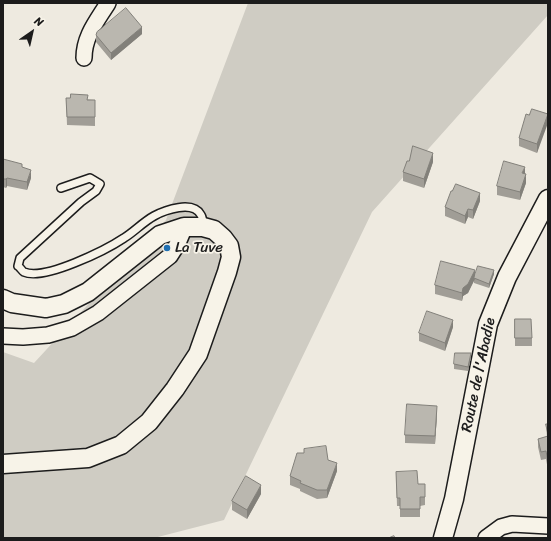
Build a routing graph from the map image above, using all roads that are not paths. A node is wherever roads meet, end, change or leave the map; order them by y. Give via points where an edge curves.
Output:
1 (108, 3) edge
2 (84, 58) dead end
3 (61, 188) dead end
4 (548, 199) edge
5 (184, 227) junction
6 (203, 227) junction
7 (3, 299) edge
8 (3, 336) edge
9 (3, 464) edge
10 (548, 526) edge
11 (443, 538) edge
12 (486, 538) edge

1 - 2 street via 88,36
3 - 6 lane via 90,178 100,184 96,192 81,202 20,258 18,266 24,272 38,274 95,254 125,238 152,217 174,208 198,210 202,216
4 - 11 street, Route de l'Abadie via 507,277 488,324 454,499
5 - 6 street
5 - 7 street via 160,235 88,292 64,304 46,308 12,303
5 - 8 street via 180,242 170,256 98,313 72,328 48,335
6 - 9 street via 214,230 229,246 231,257 227,272 198,354 149,422 121,445 88,458
10 - 12 street via 512,524 501,527

